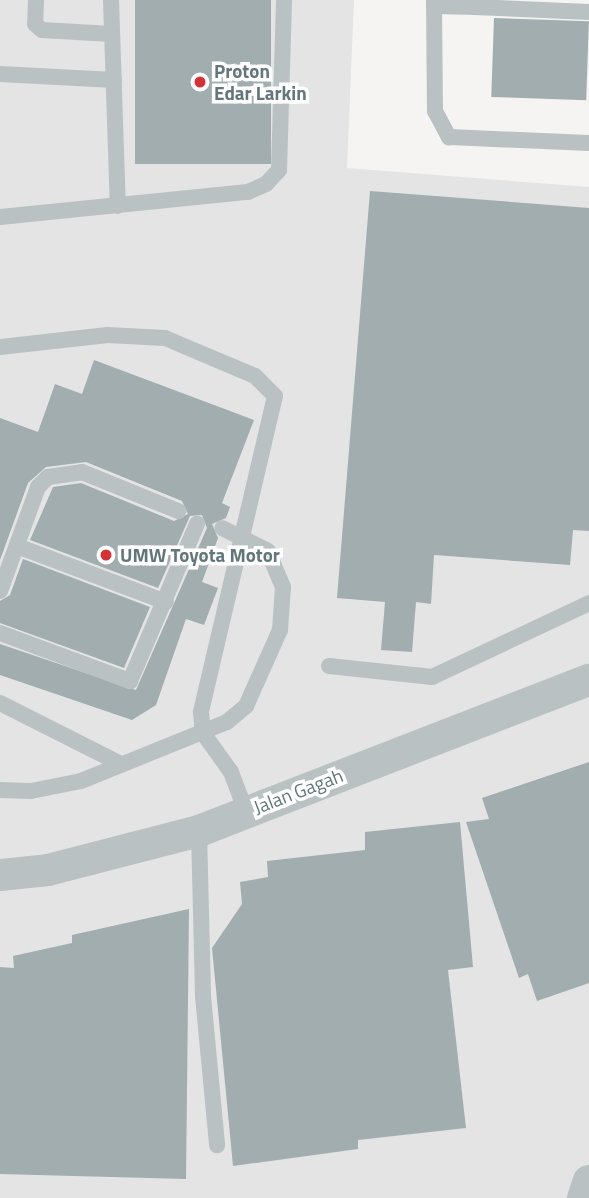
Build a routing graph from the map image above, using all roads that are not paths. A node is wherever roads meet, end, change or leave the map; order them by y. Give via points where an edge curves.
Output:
1 (36, 0) edge
2 (111, 0) edge
3 (284, 0) edge
4 (434, 3) edge
5 (475, 3) edge
6 (589, 12) edge
7 (111, 34) junction
8 (0, 74) edge
9 (114, 80) junction
10 (589, 143) edge
11 (118, 206) junction
12 (0, 218) edge
13 (0, 347) edge
14 (178, 511) dead end
15 (197, 524) dead end
16 (222, 528) dead end
17 (246, 539) junction
18 (17, 546) junction
19 (0, 591) edge
20 (166, 602) junction
21 (589, 603) edge
22 (0, 633) edge
23 (329, 666) dead end
24 (589, 680) edge
25 (0, 703) edge
26 (203, 733) junction
27 (120, 763) junction
28 (0, 790) edge
29 (246, 811) junction
30 (199, 831) junction
31 (0, 875) edge
32 (217, 1145) dead end
33 (589, 1181) edge
34 (583, 1198) edge

1 - 7 lane via 35,24 42,30
2 - 7 lane
3 - 11 lane via 279,170 266,184 248,192
4 - 5 lane
4 - 10 lane via 435,111 449,137
5 - 6 lane
7 - 9 lane
8 - 9 lane
9 - 11 lane
11 - 12 lane
13 - 17 lane via 135,334 164,338 268,386 276,406
14 - 18 lane via 82,472 66,471 38,487
15 - 20 lane
16 - 17 lane
17 - 26 lane via 203,688
17 - 26 lane via 268,551 281,571 280,630 246,706
18 - 19 lane
18 - 20 lane
20 - 22 lane via 131,681
21 - 23 lane via 432,677
24 - 29 street, Jalan Gagah
25 - 27 lane
26 - 27 lane
26 - 29 lane via 231,772
27 - 28 lane via 81,781 31,791
29 - 30 street, Jalan Gagah
30 - 31 street, Jalan Gagah via 48,870
30 - 32 lane via 203,996
33 - 34 street

